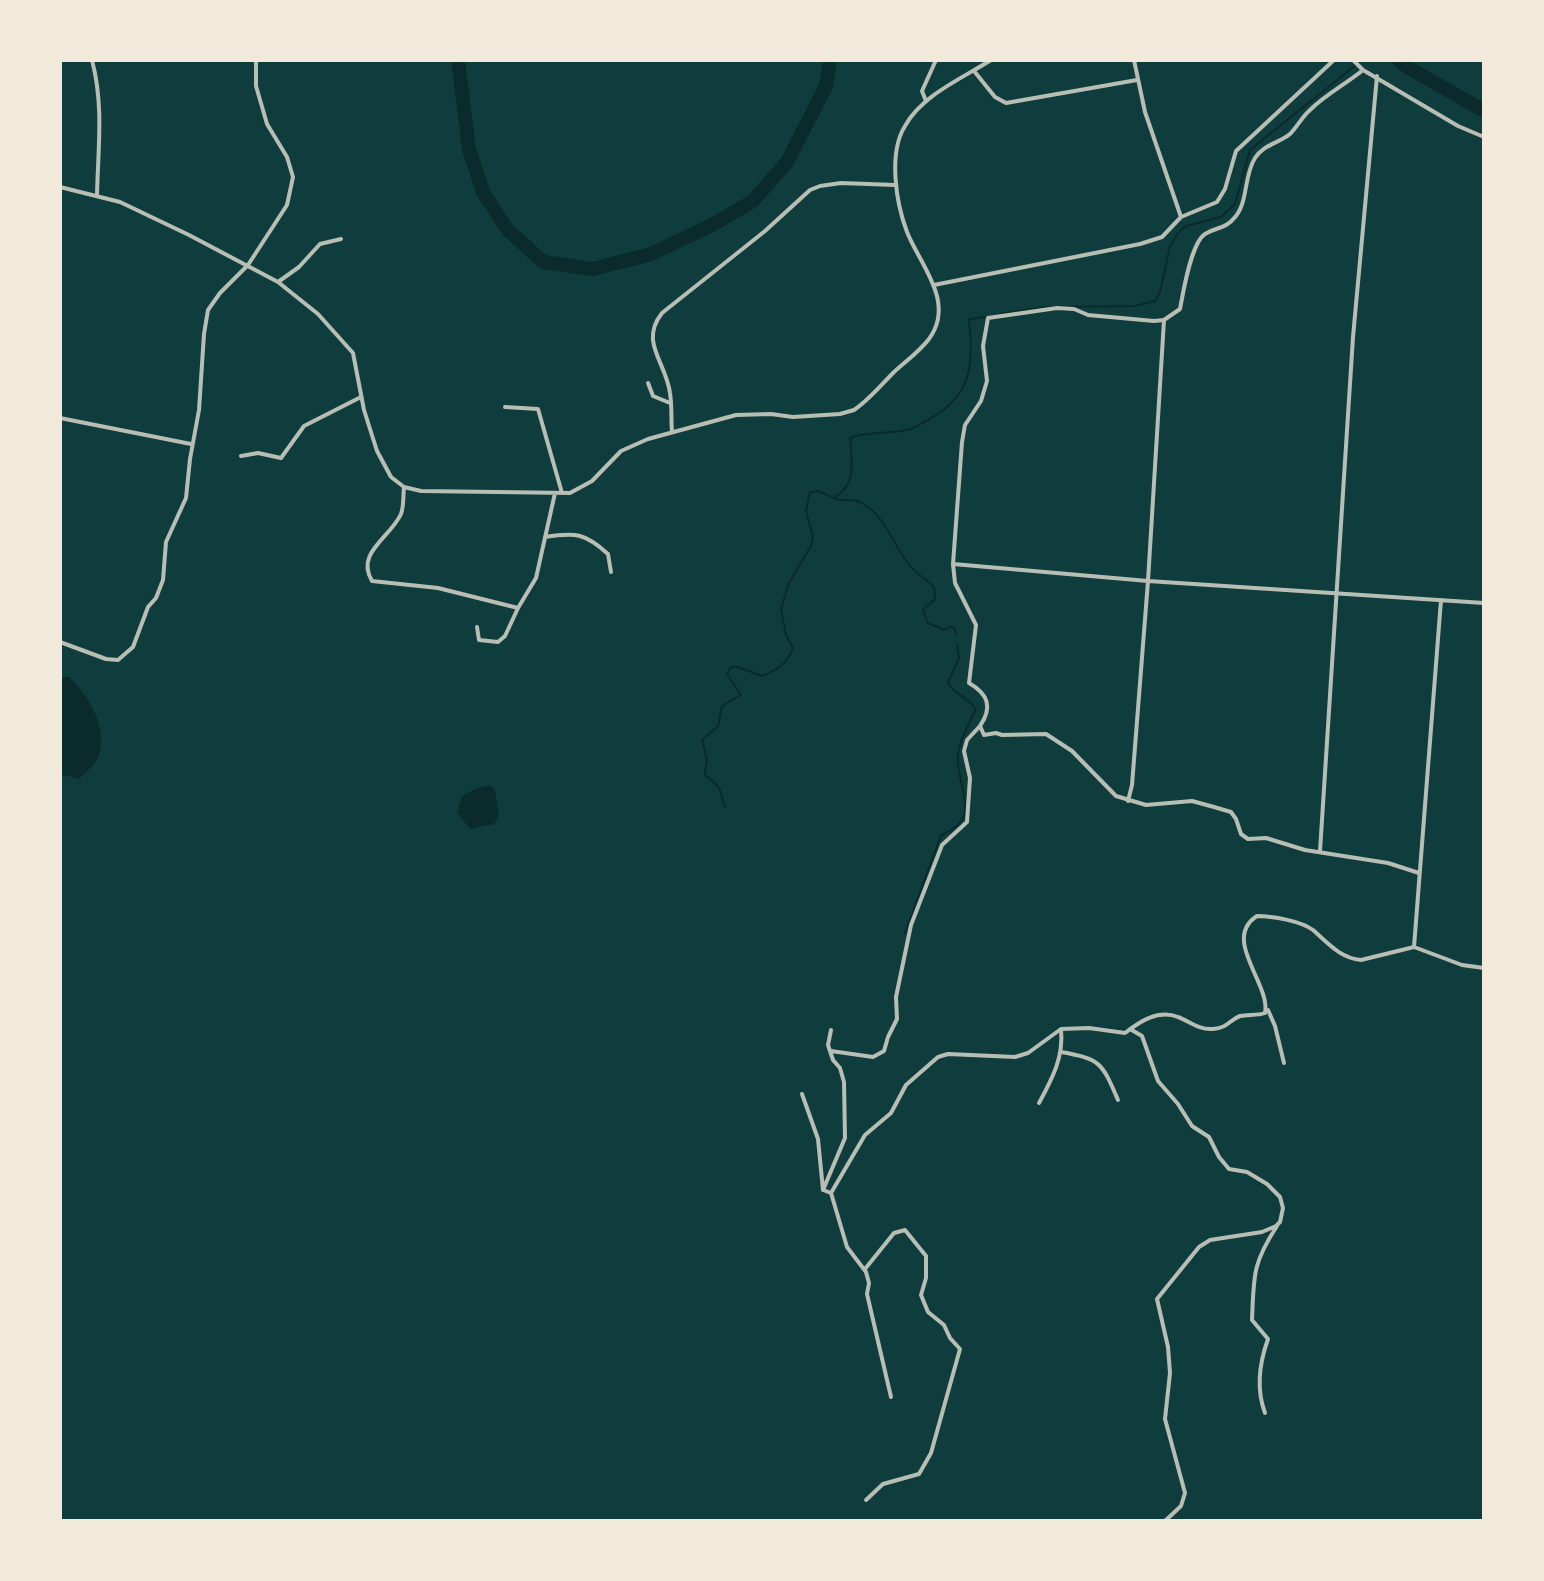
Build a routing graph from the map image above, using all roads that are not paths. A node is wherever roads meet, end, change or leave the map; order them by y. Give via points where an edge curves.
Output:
1 (92, 60) edge
2 (256, 60) edge
3 (936, 60) edge
4 (991, 60) edge
5 (1134, 60) edge
6 (1334, 60) edge
7 (1353, 60) edge
8 (1361, 68) junction
9 (974, 71) junction
10 (1377, 76) junction
11 (1137, 80) junction
12 (926, 101) junction
13 (1484, 137) edge
14 (895, 185) junction
15 (60, 187) edge
16 (97, 195) junction
17 (1181, 217) junction
18 (341, 239) dead end
19 (248, 265) junction
20 (278, 282) junction
21 (934, 285) junction
22 (1164, 320) junction
23 (648, 383) dead end
24 (361, 397) junction
25 (670, 403) junction
26 (505, 407) dead end
27 (60, 418) edge
28 (672, 432) junction
29 (192, 444) junction
30 (241, 456) dead end
31 (404, 487) junction
32 (555, 493) junction
33 (562, 493) junction
34 (545, 537) junction
35 (953, 564) junction
36 (611, 572) dead end
37 (1148, 581) junction
38 (1338, 593) junction
39 (1441, 600) junction
40 (1484, 603) edge
41 (518, 608) junction
42 (477, 627) dead end
43 (60, 642) edge
44 (980, 726) junction
45 (1128, 801) junction
46 (1320, 851) junction
47 (1419, 873) junction
48 (1414, 947) junction
49 (1484, 968) edge
50 (1267, 1008) junction
51 (1061, 1029) junction
52 (1130, 1029) junction
53 (831, 1030) dead end
54 (831, 1051) junction
55 (1061, 1052) junction
56 (1284, 1063) dead end
57 (802, 1094) dead end
58 (1118, 1100) dead end
59 (1039, 1103) dead end
60 (823, 1190) junction
61 (831, 1193) junction
62 (1278, 1224) junction
63 (865, 1269) junction
64 (891, 1397) dead end
65 (1265, 1413) dead end
66 (866, 1500) dead end
67 (1165, 1521) edge

1 - 16 street via 101,115
2 - 19 street via 256,86 267,124 293,177 287,205
3 - 12 street via 922,91
4 - 9 street
5 - 11 street
6 - 17 street via 1236,151 1217,202
7 - 8 street
8 - 10 street
8 - 22 street via 1309,110 1289,134 1261,150 1246,177 1239,213 1199,241 1180,309
9 - 11 street via 1006,103
9 - 12 street
10 - 13 street
10 - 38 street via 1353,337
11 - 17 street
12 - 14 street via 904,126
14 - 21 street via 906,231
14 - 25 street via 841,183 810,190 662,313 654,323 652,344
15 - 16 street
16 - 19 street
17 - 21 street via 1162,237 1140,244
18 - 20 street via 320,244
19 - 20 street
19 - 29 street via 208,310
20 - 24 street via 318,314 353,353
21 - 28 street via 938,310 930,338 854,410 793,417 736,415
22 - 35 street via 1057,308 988,318 983,346 987,381 962,442
22 - 37 street
23 - 25 street via 653,396
24 - 30 street via 304,426 281,458
24 - 31 street via 377,451 391,477
25 - 28 street
26 - 33 street via 538,409
27 - 29 street
28 - 33 street via 621,451 592,481
29 - 43 street via 186,498 166,542 163,580 133,647 118,660
31 - 32 street
31 - 41 street via 396,523 369,554 367,573 372,581 438,588
32 - 33 street
32 - 34 street
34 - 36 street via 585,536 608,554
34 - 41 street via 536,578
35 - 37 street
35 - 44 street via 955,583 976,625 969,683 987,699
37 - 38 street
37 - 45 street
38 - 39 street
38 - 46 street
39 - 40 street
39 - 47 street
41 - 42 street via 498,642 479,640
44 - 45 street via 984,735 1046,734
44 - 54 street via 964,751 970,778 967,822 942,845 911,925 896,997 897,1019 884,1051 873,1057
45 - 46 street via 1192,801 1231,812 1248,839
46 - 47 street
47 - 48 street
48 - 49 street
48 - 50 street via 1353,959 1324,943 1311,928 1257,916 1248,924 1244,945
50 - 52 street via 1209,1030 1171,1015 1152,1017
50 - 56 street
51 - 52 street
51 - 55 street
51 - 61 street via 1015,1057 938,1057 906,1085 891,1113 865,1135
52 - 62 street via 1142,1036 1158,1081 1192,1126 1209,1137 1229,1169 1247,1172 1280,1197
53 - 54 street
54 - 60 street via 844,1082 845,1138
55 - 58 street via 1091,1057
55 - 59 street
57 - 60 street via 818,1139
60 - 61 street
61 - 63 street via 847,1247
62 - 65 street via 1263,1248 1254,1279 1252,1320 1268,1339 1259,1385
62 - 67 street via 1262,1232 1210,1240 1157,1299 1170,1373 1165,1419 1185,1493 1181,1506
63 - 64 street
63 - 66 street via 894,1233 905,1230 926,1256 921,1295 928,1312 960,1349 931,1453 919,1474 883,1484

